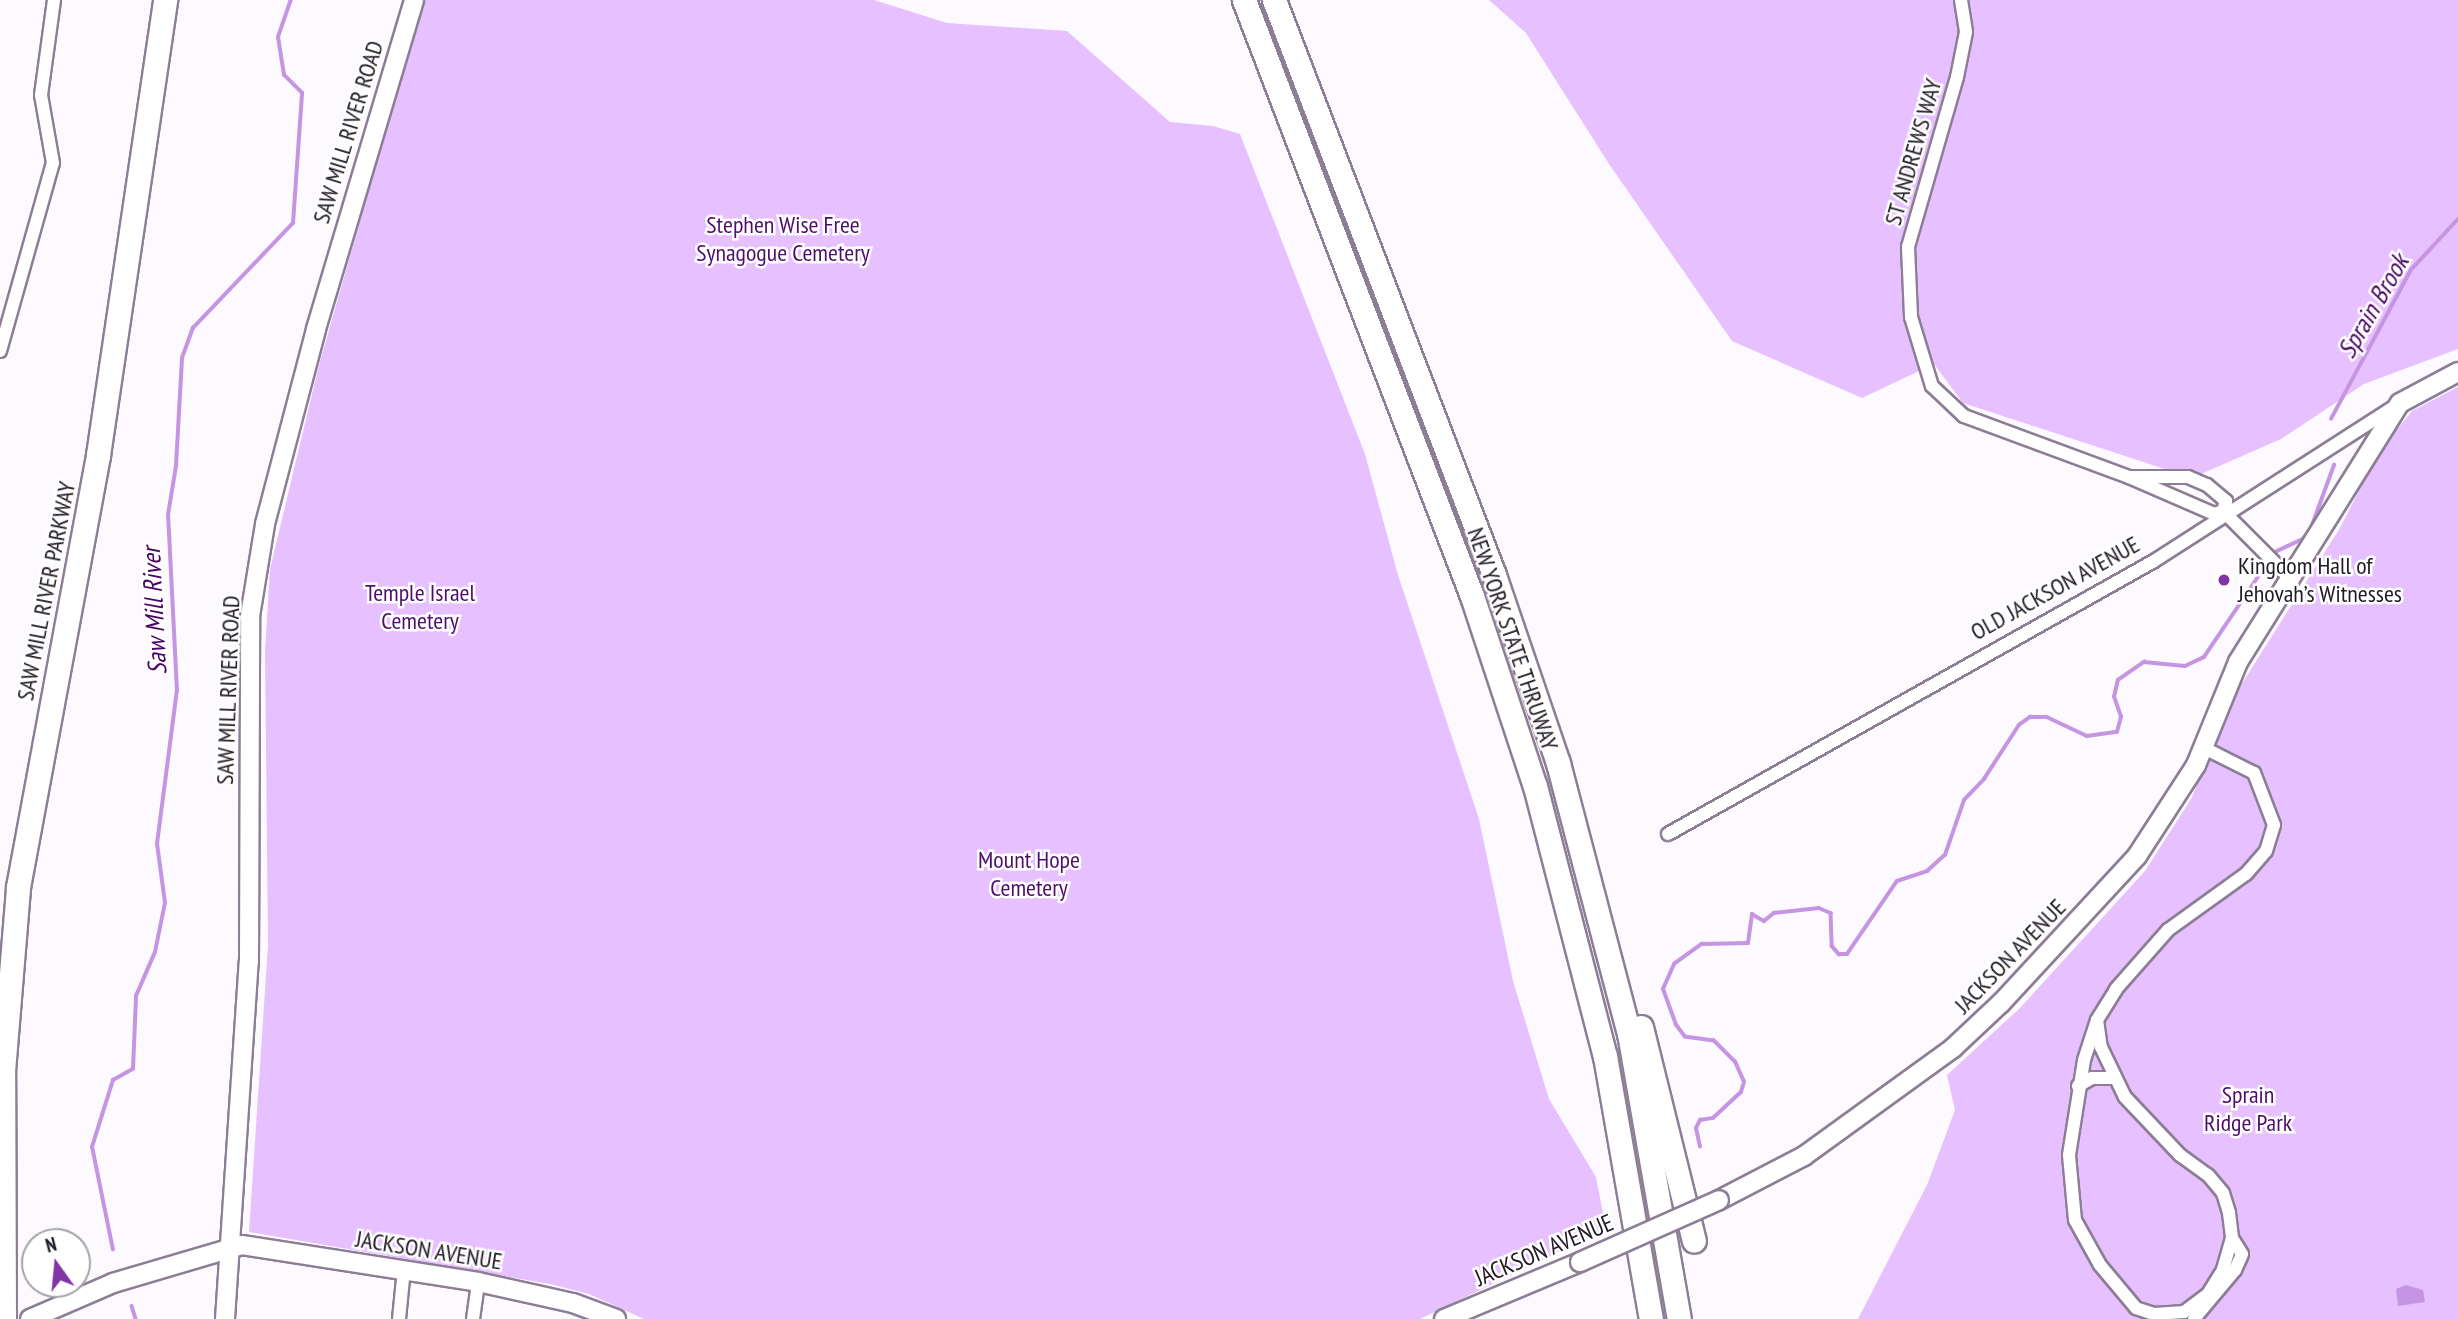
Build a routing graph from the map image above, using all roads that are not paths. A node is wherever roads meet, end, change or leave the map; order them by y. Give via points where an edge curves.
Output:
1 (54, 0) edge
2 (152, 0) edge
3 (166, 0) edge
4 (414, 0) edge
5 (1244, 0) edge
6 (1274, 0) edge
7 (1961, 0) edge
8 (0, 351) edge
9 (2458, 372) edge
10 (2400, 403) junction
11 (2129, 477) junction
12 (2180, 480) junction
13 (2208, 491) junction
14 (2175, 499) junction
15 (2198, 508) junction
16 (2227, 514) junction
17 (2290, 578) junction
18 (2204, 748) junction
19 (1668, 834) dead end
20 (1591, 878) junction
21 (0, 927) edge
22 (2097, 1020) junction
23 (2113, 1078) junction
24 (2078, 1086) junction
25 (2232, 1238) junction
26 (1694, 1241) dead end
27 (231, 1248) junction
28 (404, 1269) junction
29 (478, 1282) junction
30 (2139, 1313) edge
31 (38, 1315) edge
32 (4, 1319) edge
33 (225, 1319) edge
34 (399, 1319) edge
35 (473, 1319) edge
36 (617, 1319) edge
37 (1444, 1319) edge
38 (1651, 1319) edge
39 (1679, 1319) edge
40 (2194, 1319) edge

1 - 8 street via 41,95 54,163
2 - 21 highway, SAW MILL RIVER PARKWAY via 89,428 17,806
3 - 32 highway, SAW MILL RIVER PARKWAY via 96,468 18,887 3,1071
4 - 27 main road, SAW MILL RIVER ROAD via 319,317 265,524 250,616 249,962
5 - 38 highway, NEW YORK STATE THRUWAY via 1472,596 1531,773 1605,1056
6 - 20 highway, NEW YORK STATE THRUWAY via 1508,612
7 - 11 street, ST ANDREWS WAY via 1966,32 1908,247 1911,317 1926,374 1939,396 1964,416
9 - 10 main road, OLD JACKSON AVENUE
10 - 16 street, OLD JACKSON AVENUE
10 - 17 main road, JACKSON AVENUE
11 - 12 street, ST ANDREWS WAY
11 - 14 street, ST ANDREWS WAY
12 - 13 street, ST ANDREWS WAY via 2188,477
12 - 14 street
13 - 15 street
13 - 16 street via 2226,502
14 - 15 street, ST ANDREWS WAY
15 - 16 street, ST ANDREWS WAY
16 - 17 street
16 - 19 street, OLD JACKSON AVENUE
17 - 18 main road, JACKSON AVENUE via 2238,662
18 - 22 street via 2254,773 2274,825 2266,851 2246,874 2168,930 2134,962
18 - 37 main road, JACKSON AVENUE, bridge via 2168,815 2137,856 2001,1003 1896,1094 1804,1156 1719,1200
20 - 26 highway via 1661,1096
20 - 39 highway, NEW YORK STATE THRUWAY via 1645,1111
22 - 23 street
22 - 24 street
23 - 24 street via 2092,1077
23 - 25 street via 2180,1155 2208,1175 2223,1193
24 - 30 street via 2069,1155 2075,1220 2100,1265
25 - 30 street via 2222,1270 2197,1305 2165,1314
25 - 40 street via 2242,1254 2223,1287
27 - 28 main road, JACKSON AVENUE via 242,1245
27 - 31 main road, JACKSON AVENUE via 113,1283
27 - 33 main road, SAW MILL RIVER ROAD
28 - 29 main road, JACKSON AVENUE
28 - 34 street
29 - 35 street
29 - 36 main road, JACKSON AVENUE via 573,1303

